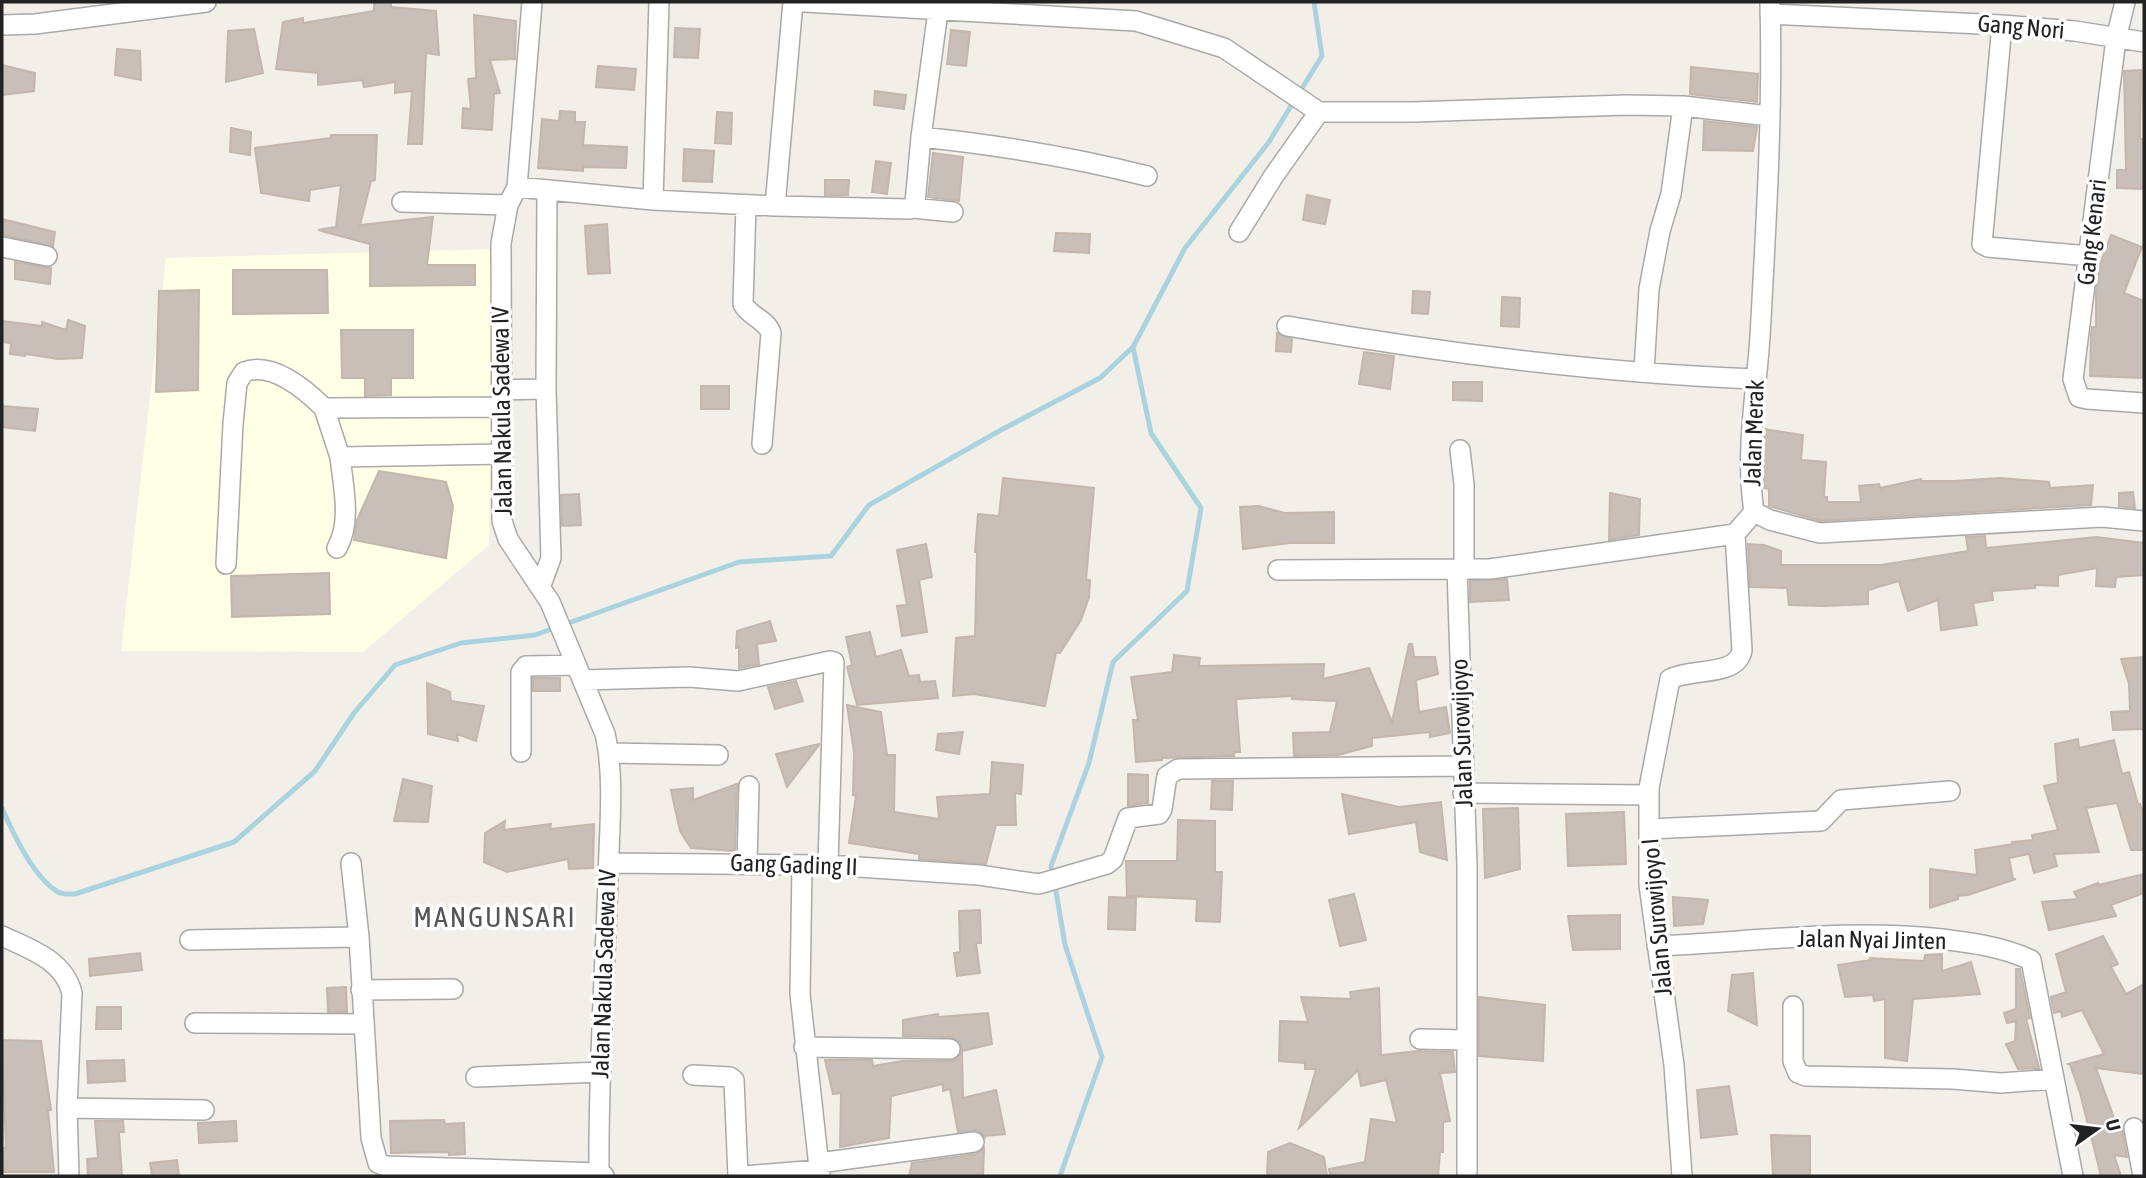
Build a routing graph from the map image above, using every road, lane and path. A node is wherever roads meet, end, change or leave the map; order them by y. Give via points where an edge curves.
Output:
1 (206, 2) edge
2 (532, 2) edge
3 (659, 2) edge
4 (793, 2) edge
5 (805, 2) edge
6 (818, 2) edge
7 (2125, 2) edge
8 (185, 4) edge
9 (988, 7) edge
10 (91, 8) edge
11 (1770, 8) edge
12 (937, 11) junction
13 (2, 25) edge
14 (2002, 25) junction
15 (2116, 39) junction
16 (2144, 42) edge
17 (1683, 107) junction
18 (1314, 108) junction
19 (1769, 116) junction
20 (921, 137) junction
21 (1147, 176) dead end
22 (517, 187) junction
23 (547, 190) junction
24 (653, 200) junction
25 (402, 202) dead end
26 (508, 205) junction
27 (746, 205) junction
28 (775, 206) junction
29 (913, 208) junction
30 (953, 212) dead end
31 (1239, 232) dead end
32 (2, 247) edge
33 (47, 256) dead end
34 (2089, 256) junction
35 (1287, 326) dead end
36 (1644, 371) junction
37 (1755, 379) junction
38 (546, 389) junction
39 (502, 398) junction
40 (2144, 403) edge
41 (324, 408) junction
42 (762, 444) dead end
43 (1460, 450) dead end
44 (503, 454) junction
45 (340, 457) junction
46 (1754, 512) junction
47 (2144, 521) edge
48 (1735, 534) junction
49 (337, 548) dead end
50 (226, 564) dead end
51 (1461, 569) junction
52 (1278, 570) dead end
53 (545, 594) junction
54 (576, 664) junction
55 (522, 752) dead end
56 (610, 753) junction
57 (718, 755) dead end
58 (1462, 766) junction
59 (749, 786) dead end
60 (1950, 791) dead end
61 (1463, 793) junction
62 (1648, 795) junction
63 (1649, 829) junction
64 (351, 863) dead end
65 (608, 863) junction
66 (747, 863) junction
67 (828, 865) junction
68 (802, 866) junction
69 (2, 936) edge
70 (359, 937) junction
71 (190, 940) dead end
72 (1657, 946) junction
73 (453, 989) dead end
74 (361, 990) junction
75 (1793, 1006) dead end
76 (195, 1023) dead end
77 (363, 1024) junction
78 (1420, 1039) dead end
79 (1466, 1040) junction
80 (804, 1047) junction
81 (950, 1049) dead end
82 (600, 1072) junction
83 (694, 1075) dead end
84 (477, 1077) dead end
85 (2053, 1079) junction
86 (67, 1108) junction
87 (204, 1110) dead end
88 (2134, 1128) dead end
89 (974, 1142) dead end
90 (819, 1170) edge
91 (600, 1175) edge
92 (69, 1176) edge
93 (738, 1176) edge
94 (744, 1176) edge
95 (1467, 1176) edge
96 (1682, 1176) edge
97 (2073, 1176) edge
98 (2143, 1176) edge

1 - 8 street
2 - 22 street, Jalan Nakula Sadewa IV
3 - 24 street
4 - 28 street
5 - 6 street
6 - 12 street
7 - 15 street, Gang Kenari
8 - 10 street
9 - 12 street
9 - 18 street via 1136,21 1224,48
10 - 13 street via 35,24
11 - 14 street, Gang Nori
11 - 19 street, Jalan Merak
12 - 20 street
14 - 15 street, Gang Nori
14 - 34 street via 1982,244
15 - 16 street, Gang Nori
15 - 34 street, Gang Kenari
17 - 18 street via 1413,112
17 - 19 street
17 - 36 street via 1671,194 1649,289
18 - 31 street
19 - 37 street, Jalan Merak
20 - 21 street via 1000,145
20 - 29 street
22 - 23 street
22 - 26 street, Jalan Nakula Sadewa IV
23 - 24 street
23 - 38 street
24 - 27 street
25 - 26 street
26 - 39 street, Jalan Nakula Sadewa IV via 500,243
27 - 28 street
27 - 42 street via 743,304 771,333
28 - 29 street
29 - 30 street
32 - 33 street
34 - 40 street, Gang Kenari via 2075,389 2087,400
35 - 36 street via 1380,342
36 - 37 street
37 - 46 street, Jalan Merak via 1751,433
38 - 39 street
38 - 53 street via 551,558
39 - 41 street
39 - 44 street, Jalan Nakula Sadewa IV
41 - 45 street
41 - 50 street via 303,387 281,376 253,370 238,378
43 - 51 street, Jalan Surowijoyo via 1464,478
44 - 45 street
44 - 53 street, Jalan Nakula Sadewa IV via 502,521 508,540
45 - 49 street via 345,523
46 - 47 street, Jalan Merak via 1820,533 2102,517
46 - 48 street
48 - 51 street via 1490,569
48 - 62 street, Jalan Surowijoyo I via 1741,659 1733,666 1670,679
51 - 52 street
51 - 58 street, Jalan Surowijoyo
53 - 54 street, Jalan Nakula Sadewa IV
54 - 55 street via 526,666 521,672
54 - 56 street, Jalan Nakula Sadewa IV
54 - 67 street via 738,681 834,662
56 - 57 street
56 - 65 street, Jalan Nakula Sadewa IV
58 - 61 street, Jalan Surowijoyo
58 - 67 street, Gang Gading II via 1178,769 1167,776 1160,814 1125,821 1113,859 1039,884 979,875
59 - 66 street
60 - 63 street via 1841,800 1821,821
61 - 62 street
61 - 79 street, Jalan Surowijoyo
62 - 63 street, Jalan Surowijoyo I
63 - 72 street, Jalan Surowijoyo I via 1649,885
64 - 70 street
65 - 66 street, Gang Gading II
65 - 82 street, Jalan Nakula Sadewa IV
66 - 68 street, Gang Gading II
67 - 68 street, Gang Gading II
68 - 80 street
69 - 86 street via 38,953 62,969 69,980
70 - 71 street
70 - 74 street
72 - 85 street, Jalan Nyai Jinten via 1865,934 1963,942 2017,954 2031,960 2036,975
72 - 96 street, Jalan Surowijoyo I via 1674,1065
73 - 74 street
74 - 77 street
75 - 85 street via 1793,1061 1798,1073 1806,1076 2001,1083
76 - 77 street
77 - 91 street via 371,1138 378,1163
78 - 79 street
79 - 95 street, Jalan Surowijoyo
80 - 81 street
80 - 90 street
82 - 84 street
82 - 91 street, Jalan Nakula Sadewa IV
83 - 93 street via 734,1080
85 - 97 street, Jalan Nyai Jinten
86 - 87 street
86 - 92 street
88 - 98 street
89 - 90 street
90 - 94 street

